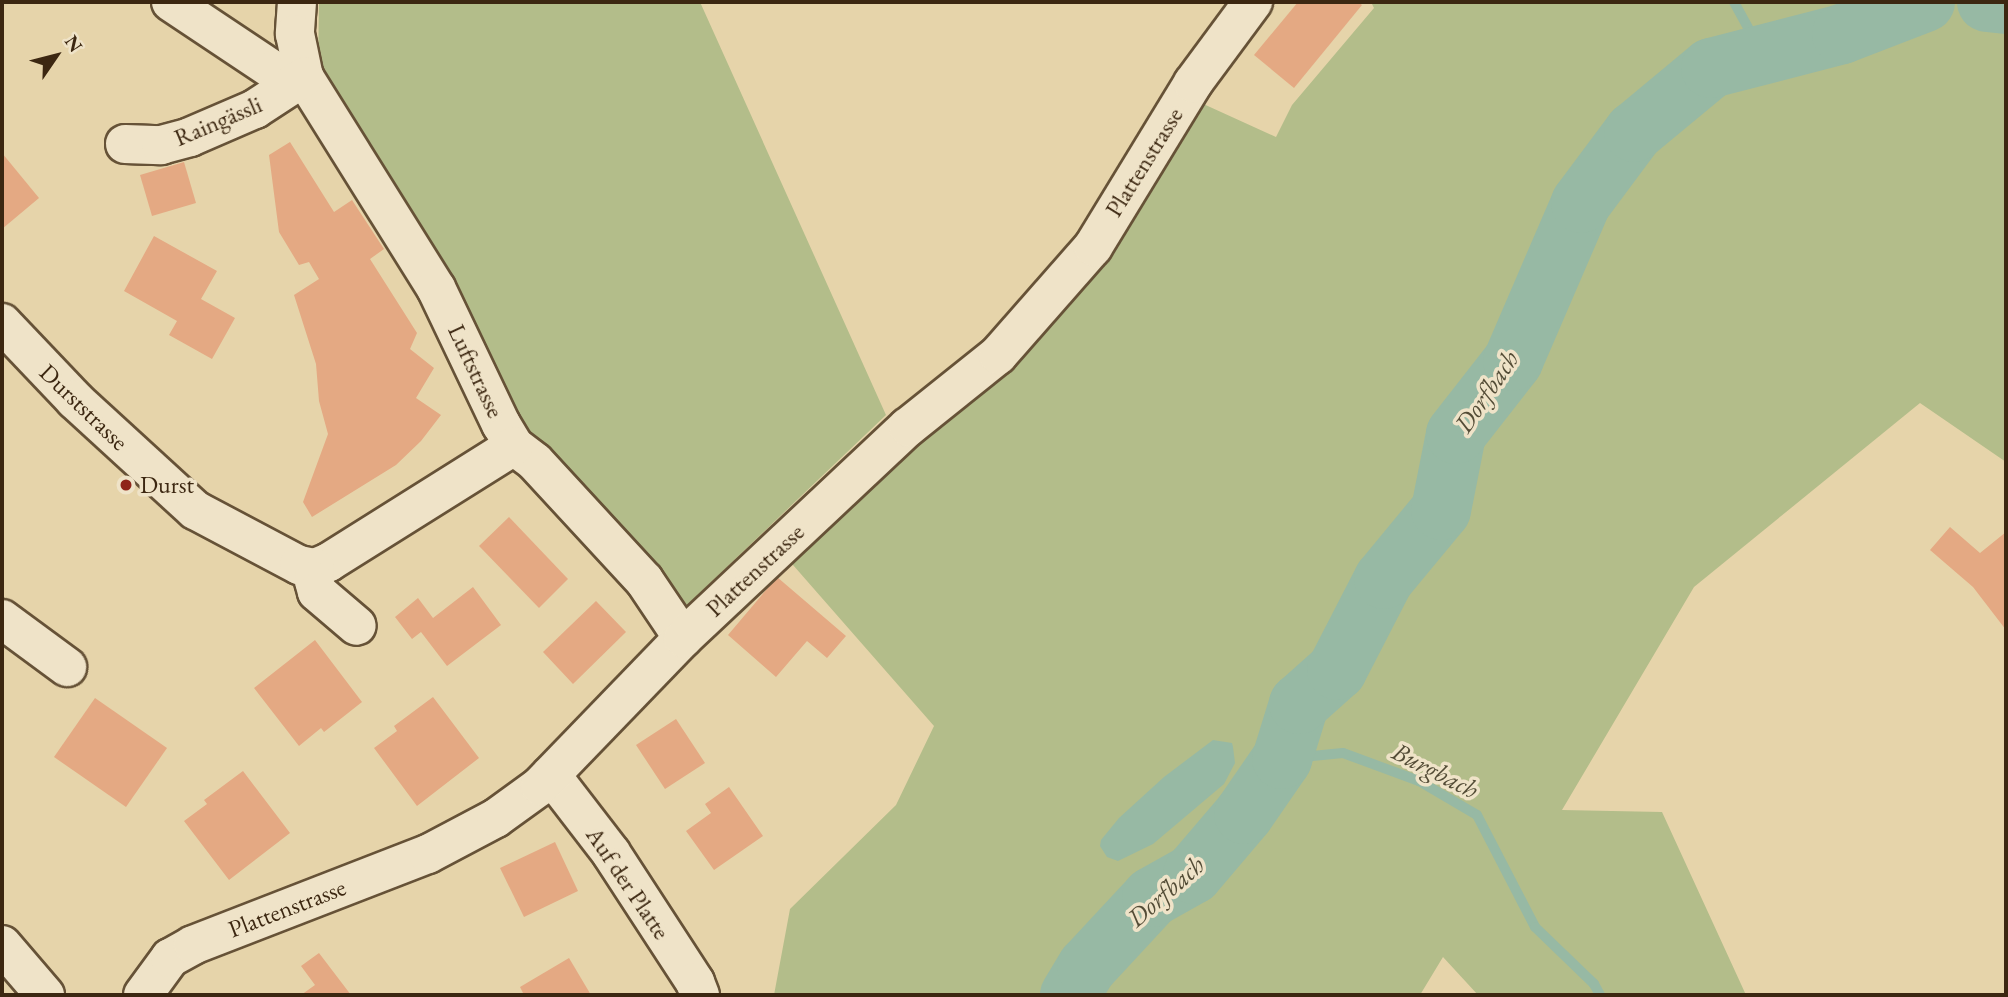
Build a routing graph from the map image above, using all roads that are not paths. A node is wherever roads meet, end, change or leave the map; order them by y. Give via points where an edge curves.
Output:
1 (171, 2) edge
2 (297, 2) edge
3 (1253, 2) edge
4 (304, 77) junction
5 (125, 144) dead end
6 (2, 323) edge
7 (514, 446) junction
8 (315, 568) junction
9 (2, 619) edge
10 (356, 626) dead end
11 (683, 638) junction
12 (67, 667) dead end
13 (551, 775) junction
14 (2, 945) edge
15 (46, 995) edge
16 (143, 995) edge
17 (700, 995) edge

1 - 4 street via 273,70
2 - 4 street via 295,33
3 - 11 street, Plattenstrasse via 1193,83 1093,247 998,355 908,426
4 - 5 street, Raingässli via 255,109 190,137 161,145
4 - 7 street, Luftstrasse via 436,288
6 - 8 street, Durststrasse via 75,400 195,510 277,555
7 - 8 street
7 - 11 street, Luftstrasse via 535,462 644,580
8 - 10 street via 317,592
9 - 12 street
11 - 13 street, Plattenstrasse
13 - 16 street, Plattenstrasse via 462,838 193,945 170,958
13 - 17 street, Auf der Platte via 611,853
14 - 15 street

